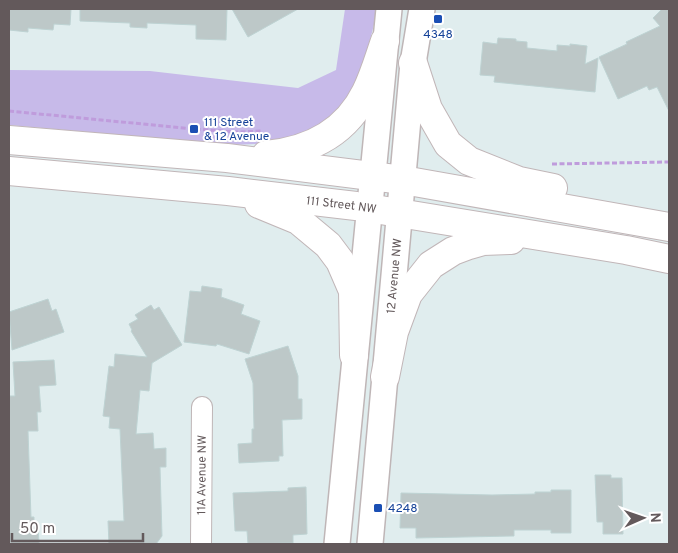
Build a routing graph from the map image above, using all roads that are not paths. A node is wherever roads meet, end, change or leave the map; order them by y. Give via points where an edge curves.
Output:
1 (389, 9) edge
2 (422, 9) edge
3 (385, 41) junction
4 (413, 63) junction
5 (9, 140) edge
6 (227, 158) junction
7 (9, 171) edge
8 (373, 177) junction
9 (403, 180) junction
10 (228, 191) junction
11 (370, 208) junction
12 (399, 212) junction
13 (669, 221) edge
14 (669, 227) edge
15 (546, 237) junction
16 (669, 259) edge
17 (354, 355) junction
18 (385, 377) junction
19 (202, 406) dead end
20 (201, 544) edge
21 (337, 544) edge
22 (370, 544) edge

1 - 3 street
2 - 4 street, 12 Avenue NW
3 - 6 main road via 366,93 336,130 313,144 288,153
3 - 8 street
4 - 9 street, 12 Avenue NW
4 - 13 main road via 428,109 448,144 469,162 519,181 632,205
5 - 6 main road
6 - 8 main road
7 - 10 main road, 111 Street NW
8 - 9 main road
8 - 11 street
9 - 12 street, 12 Avenue NW
9 - 14 main road
10 - 11 main road, 111 Street NW
10 - 17 main road via 298,220 328,245 340,261 353,291
11 - 12 main road, 111 Street NW
11 - 17 street
12 - 15 main road, 111 Street NW
12 - 18 street, 12 Avenue NW
15 - 16 main road, 111 Street NW
15 - 18 main road via 483,241 454,251 430,265 408,294 394,332
17 - 21 street
18 - 22 street, 12 Avenue NW
19 - 20 street, 11A Avenue NW

